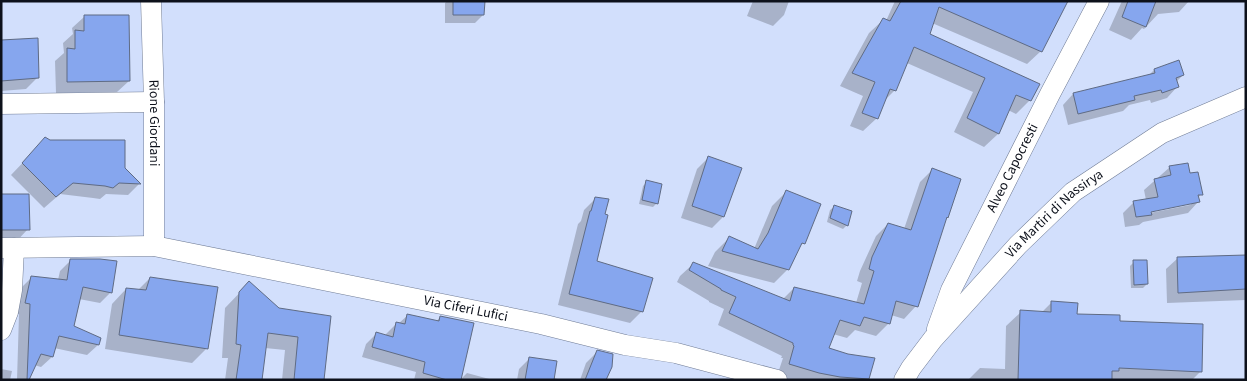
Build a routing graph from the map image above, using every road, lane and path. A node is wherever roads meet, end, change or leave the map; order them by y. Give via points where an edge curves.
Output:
1 (151, 1) edge
2 (1099, 1) edge
3 (1246, 97) edge
4 (154, 102) junction
5 (1, 104) edge
6 (154, 246) junction
7 (7, 248) edge
8 (1, 330) edge
9 (934, 339) junction
10 (777, 380) edge
11 (904, 380) edge

1 - 4 street, Rione Giordani
2 - 9 street, Alveo Capocresti via 951,290
3 - 9 street, Via Martiri di Nassirya via 1162,133 1073,192 1018,245
4 - 5 street
4 - 6 street, Rione Giordani
6 - 7 street, Via Ciferi Lufici
6 - 10 street, Via Ciferi Lufici via 676,353
7 - 8 street via 12,290
9 - 11 street, Via Martiri di Nassirya

